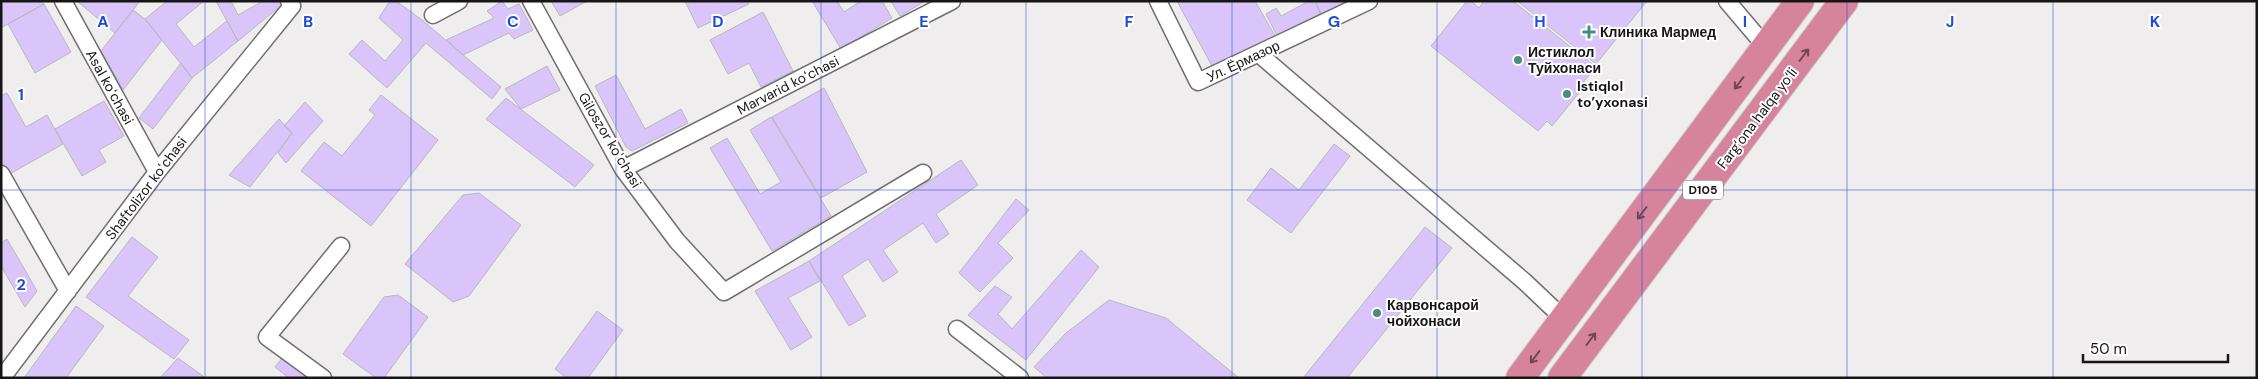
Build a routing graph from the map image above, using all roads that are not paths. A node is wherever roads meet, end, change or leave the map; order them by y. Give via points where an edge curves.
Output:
1 (63, 1) edge
2 (289, 1) edge
3 (459, 1) edge
4 (530, 1) edge
5 (952, 1) edge
6 (1158, 1) edge
7 (1369, 1) edge
8 (1727, 1) edge
9 (1800, 1) edge
10 (1844, 1) edge
11 (433, 15) dead end
12 (1766, 47) junction
13 (1259, 54) junction
14 (623, 169) junction
15 (156, 172) junction
16 (923, 172) dead end
17 (1, 174) edge
18 (341, 246) dead end
19 (68, 291) junction
20 (1564, 319) junction
21 (957, 329) dead end
22 (2, 378) edge
23 (322, 378) edge
24 (1020, 378) edge
25 (1520, 378) edge
26 (1562, 378) edge

1 - 15 street, Asal koʻchasi
2 - 15 street, Shaftolizor koʻchasi via 292,6
3 - 11 street
4 - 14 street, Giloszor koʻchasi
5 - 14 street, Marvarid koʻchasi
6 - 13 street, Ул. Ёрмазор via 1198,82
7 - 13 street, Ул. Ёрмазор
8 - 12 street
9 - 12 highway, D105
26 -> 10 highway, Farg‘ona halqa yo‘li / D105
12 -> 20 highway, D105
13 - 20 street
14 - 16 street, Giloszor koʻchasi via 677,241 724,292
15 - 19 street, Shaftolizor koʻchasi
17 - 19 street
18 - 23 street via 268,338
19 - 22 street, Shaftolizor koʻchasi
20 -> 25 highway, D105
21 - 24 street

